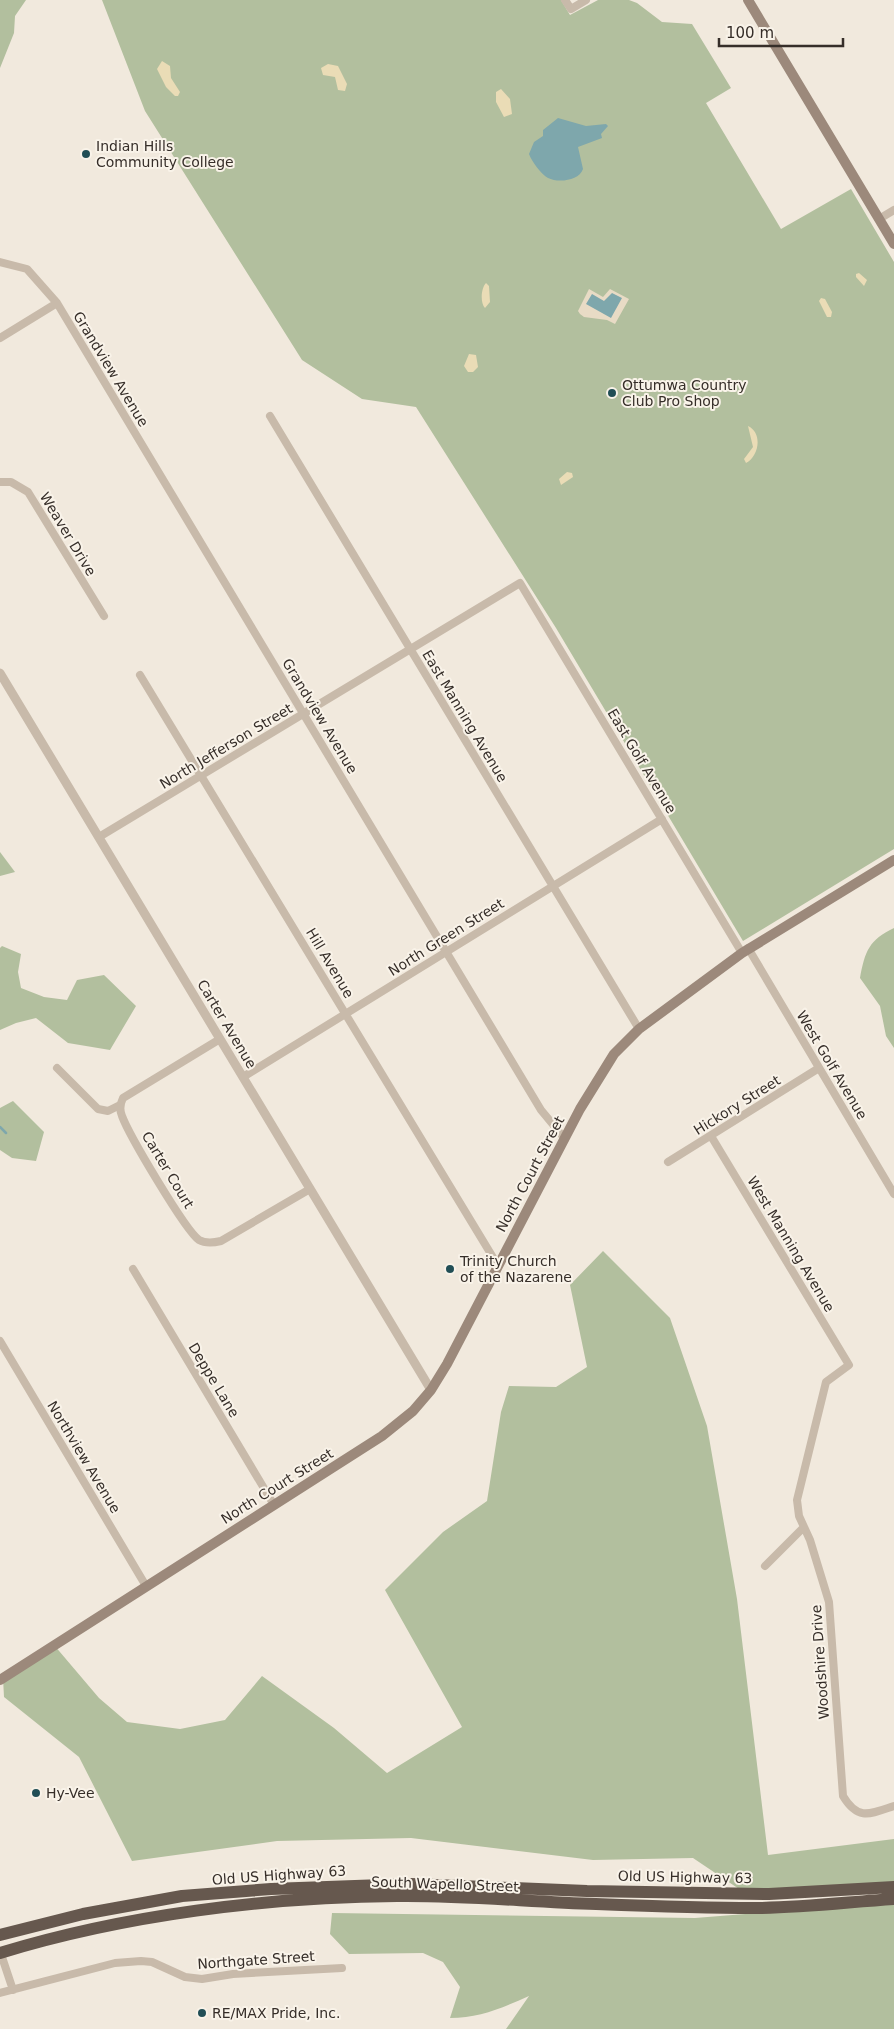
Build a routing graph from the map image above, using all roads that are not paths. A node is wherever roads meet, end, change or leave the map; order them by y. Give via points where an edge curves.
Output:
1 (565, 0) edge
2 (586, 0) edge
3 (748, 0) edge
4 (894, 210) edge
5 (879, 219) junction
6 (894, 244) edge
7 (0, 262) edge
8 (57, 303) junction
9 (0, 338) edge
10 (270, 416) dead end
11 (0, 482) edge
12 (520, 583) joint
13 (104, 616) dead end
14 (410, 650) junction
15 (140, 675) dead end
16 (1, 677) edge
17 (304, 714) junction
18 (201, 776) junction
19 (662, 819) junction
20 (99, 837) junction
21 (894, 860) edge
22 (553, 886) junction
23 (745, 951) junction
24 (446, 952) junction
25 (346, 1014) junction
26 (639, 1029) junction
27 (220, 1039) junction
28 (57, 1068) dead end
29 (819, 1068) junction
30 (243, 1077) junction
31 (120, 1105) junction
32 (711, 1136) junction
33 (565, 1139) junction
34 (668, 1162) dead end
35 (310, 1189) junction
36 (894, 1194) edge
37 (497, 1264) junction
38 (133, 1269) dead end
39 (0, 1341) edge
40 (849, 1365) joint
41 (431, 1390) junction
42 (274, 1505) junction
43 (804, 1527) junction
44 (765, 1566) dead end
45 (146, 1586) junction
46 (0, 1680) edge
47 (894, 1806) edge
48 (894, 1887) edge
49 (894, 1899) edge
50 (0, 1935) edge
51 (0, 1952) edge
52 (342, 1968) dead end
53 (13, 1990) junction
54 (0, 1993) edge

1 - 2 street via 570,9
3 - 5 main road
4 - 5 street
5 - 6 main road
7 - 8 street, Grandview Avenue via 27,269
8 - 9 street
8 - 17 street, Grandview Avenue
10 - 14 street, East Manning Avenue
11 - 13 street, Weaver Drive via 11,482 28,492
12 - 14 street, North Jefferson Street
12 - 19 street, East Golf Avenue
14 - 17 street, North Jefferson Street
14 - 22 street, East Manning Avenue
15 - 18 street, Hill Avenue
16 - 20 street, Carter Avenue
17 - 18 street, North Jefferson Street
17 - 24 street, Grandview Avenue
18 - 20 street, North Jefferson Street
18 - 25 street, Hill Avenue
19 - 22 street, North Green Street
19 - 23 street, East Golf Avenue
20 - 27 street, Carter Avenue
21 - 23 main road, North Court Street
22 - 24 street, North Green Street
22 - 26 street, East Manning Avenue
23 - 26 main road, North Court Street
23 - 29 street, West Golf Avenue
24 - 25 street, North Green Street
24 - 33 street, Grandview Avenue via 541,1110
25 - 30 street, North Green Street
25 - 37 street, Hill Avenue
26 - 33 main road, North Court Street via 605,1067
27 - 30 street, Carter Avenue
27 - 31 street via 123,1098
28 - 31 street via 98,1109 108,1111
29 - 32 street, Hickory Street
29 - 36 street, West Golf Avenue
30 - 35 street, Carter Avenue
31 - 35 street, Carter Court via 121,1116 146,1159 190,1231 201,1241 212,1244 221,1241
32 - 34 street, Hickory Street
32 - 40 street, West Manning Avenue
33 - 37 main road, North Court Street
35 - 41 street, Carter Avenue
37 - 41 main road, North Court Street
38 - 42 street, Deppe Lane
39 - 45 street, Northview Avenue
40 - 43 street, Woodshire Drive via 826,1382 797,1500
41 - 42 main road, North Court Street via 413,1412 395,1426
42 - 45 main road, North Court Street
43 - 44 street
43 - 47 street, Woodshire Drive via 829,1602 843,1796 851,1809 861,1813 870,1814
45 - 46 main road, North Court Street
48 - 50 highway, Old US Highway 63 via 769,1894 411,1884 271,1889 182,1896 83,1914
49 - 51 highway, South Wapello Street via 756,1908 399,1896 326,1898 141,1919
51 - 53 street
52 - 53 street, Northgate Street via 202,1979 141,1961 115,1963
53 - 54 street, Northgate Street

